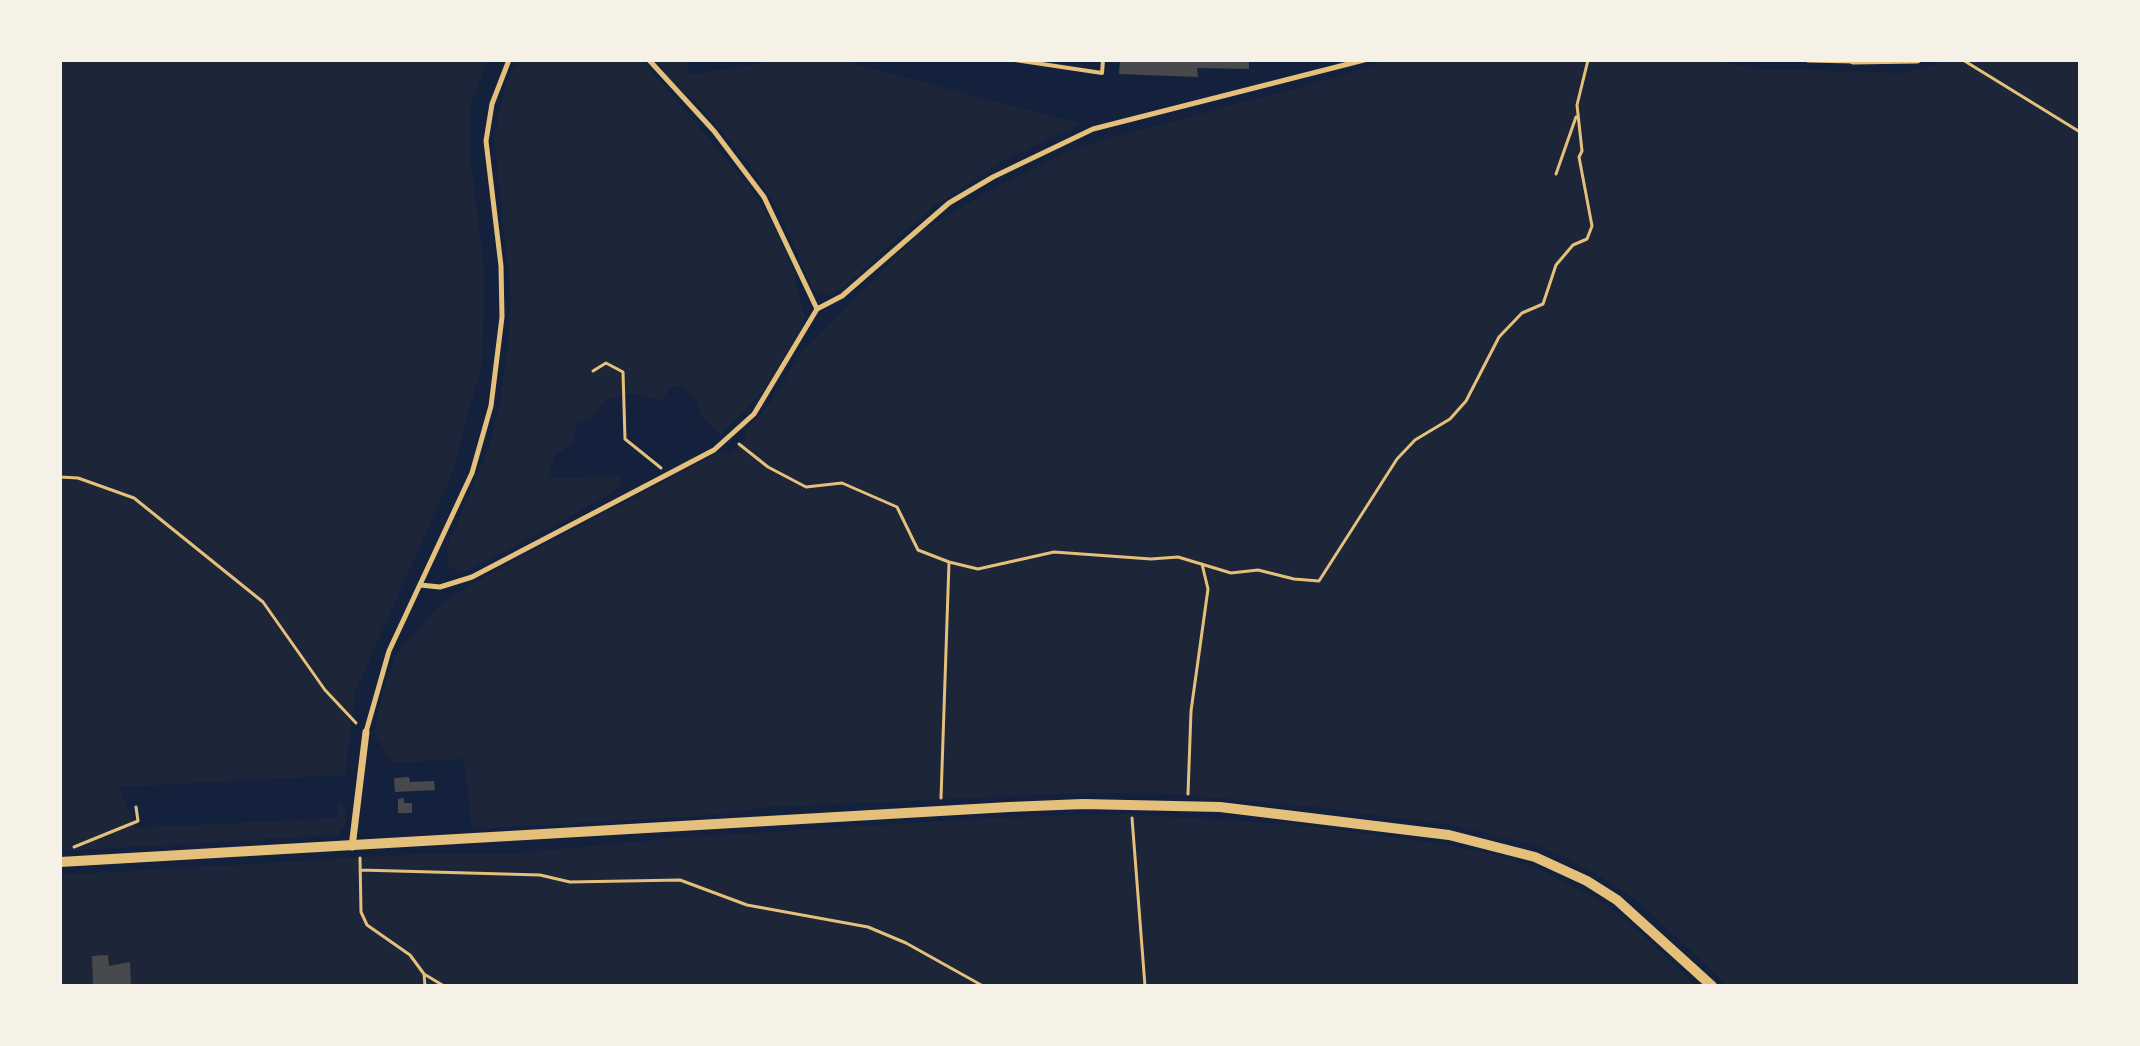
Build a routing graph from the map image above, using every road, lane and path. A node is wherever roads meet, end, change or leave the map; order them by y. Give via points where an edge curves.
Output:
1 (509, 60) edge
2 (649, 60) edge
3 (1015, 60) edge
4 (1103, 60) edge
5 (1364, 60) edge
6 (1588, 60) edge
7 (1808, 60) edge
8 (1917, 60) edge
9 (1963, 60) edge
10 (1853, 61) edge
11 (1577, 114) junction
12 (2080, 132) edge
13 (1556, 174) dead end
14 (817, 309) junction
15 (593, 371) dead end
16 (729, 437) junction
17 (664, 474) junction
18 (60, 477) edge
19 (949, 562) junction
20 (1202, 563) junction
21 (420, 585) junction
22 (366, 732) junction
23 (1132, 804) junction
24 (1188, 806) junction
25 (136, 807) dead end
26 (940, 812) junction
27 (356, 847) junction
28 (64, 862) edge
29 (360, 870) junction
30 (424, 974) junction
31 (425, 986) edge
32 (444, 986) edge
33 (983, 986) edge
34 (1145, 986) edge
35 (1712, 986) edge

1 - 21 street via 492,104 486,141 502,317 491,406 472,473
2 - 14 street via 714,131 764,197
3 - 4 lane via 1102,73
5 - 14 street via 1063,141 949,203 842,296
6 - 11 path
7 - 10 street
8 - 10 street
9 - 12 path
11 - 13 path
11 - 20 path via 1592,226 1587,239 1573,245 1556,265 1543,304 1522,313 1499,337 1466,401 1397,459 1319,581 1258,570 1231,573
14 - 16 street via 754,414
15 - 17 path via 606,363 623,372 625,439
16 - 17 street
16 - 19 path via 806,487 842,483 897,507 918,550
17 - 21 street via 455,584
18 - 22 path via 134,498 263,602 325,690
19 - 20 path via 978,569 1054,552 1178,557
19 - 26 path
20 - 24 path via 1208,589 1188,743
21 - 22 street via 389,651
22 - 27 street
23 - 24 main road
23 - 26 main road
23 - 34 path
24 - 35 main road via 1310,815 1512,849 1602,889
25 - 28 path via 138,821 74,847
26 - 27 main road
27 - 28 main road
27 - 29 path
29 - 30 path via 363,920 410,955
29 - 33 path via 540,875 570,882 680,880 747,905 868,927
30 - 31 path
30 - 32 path

